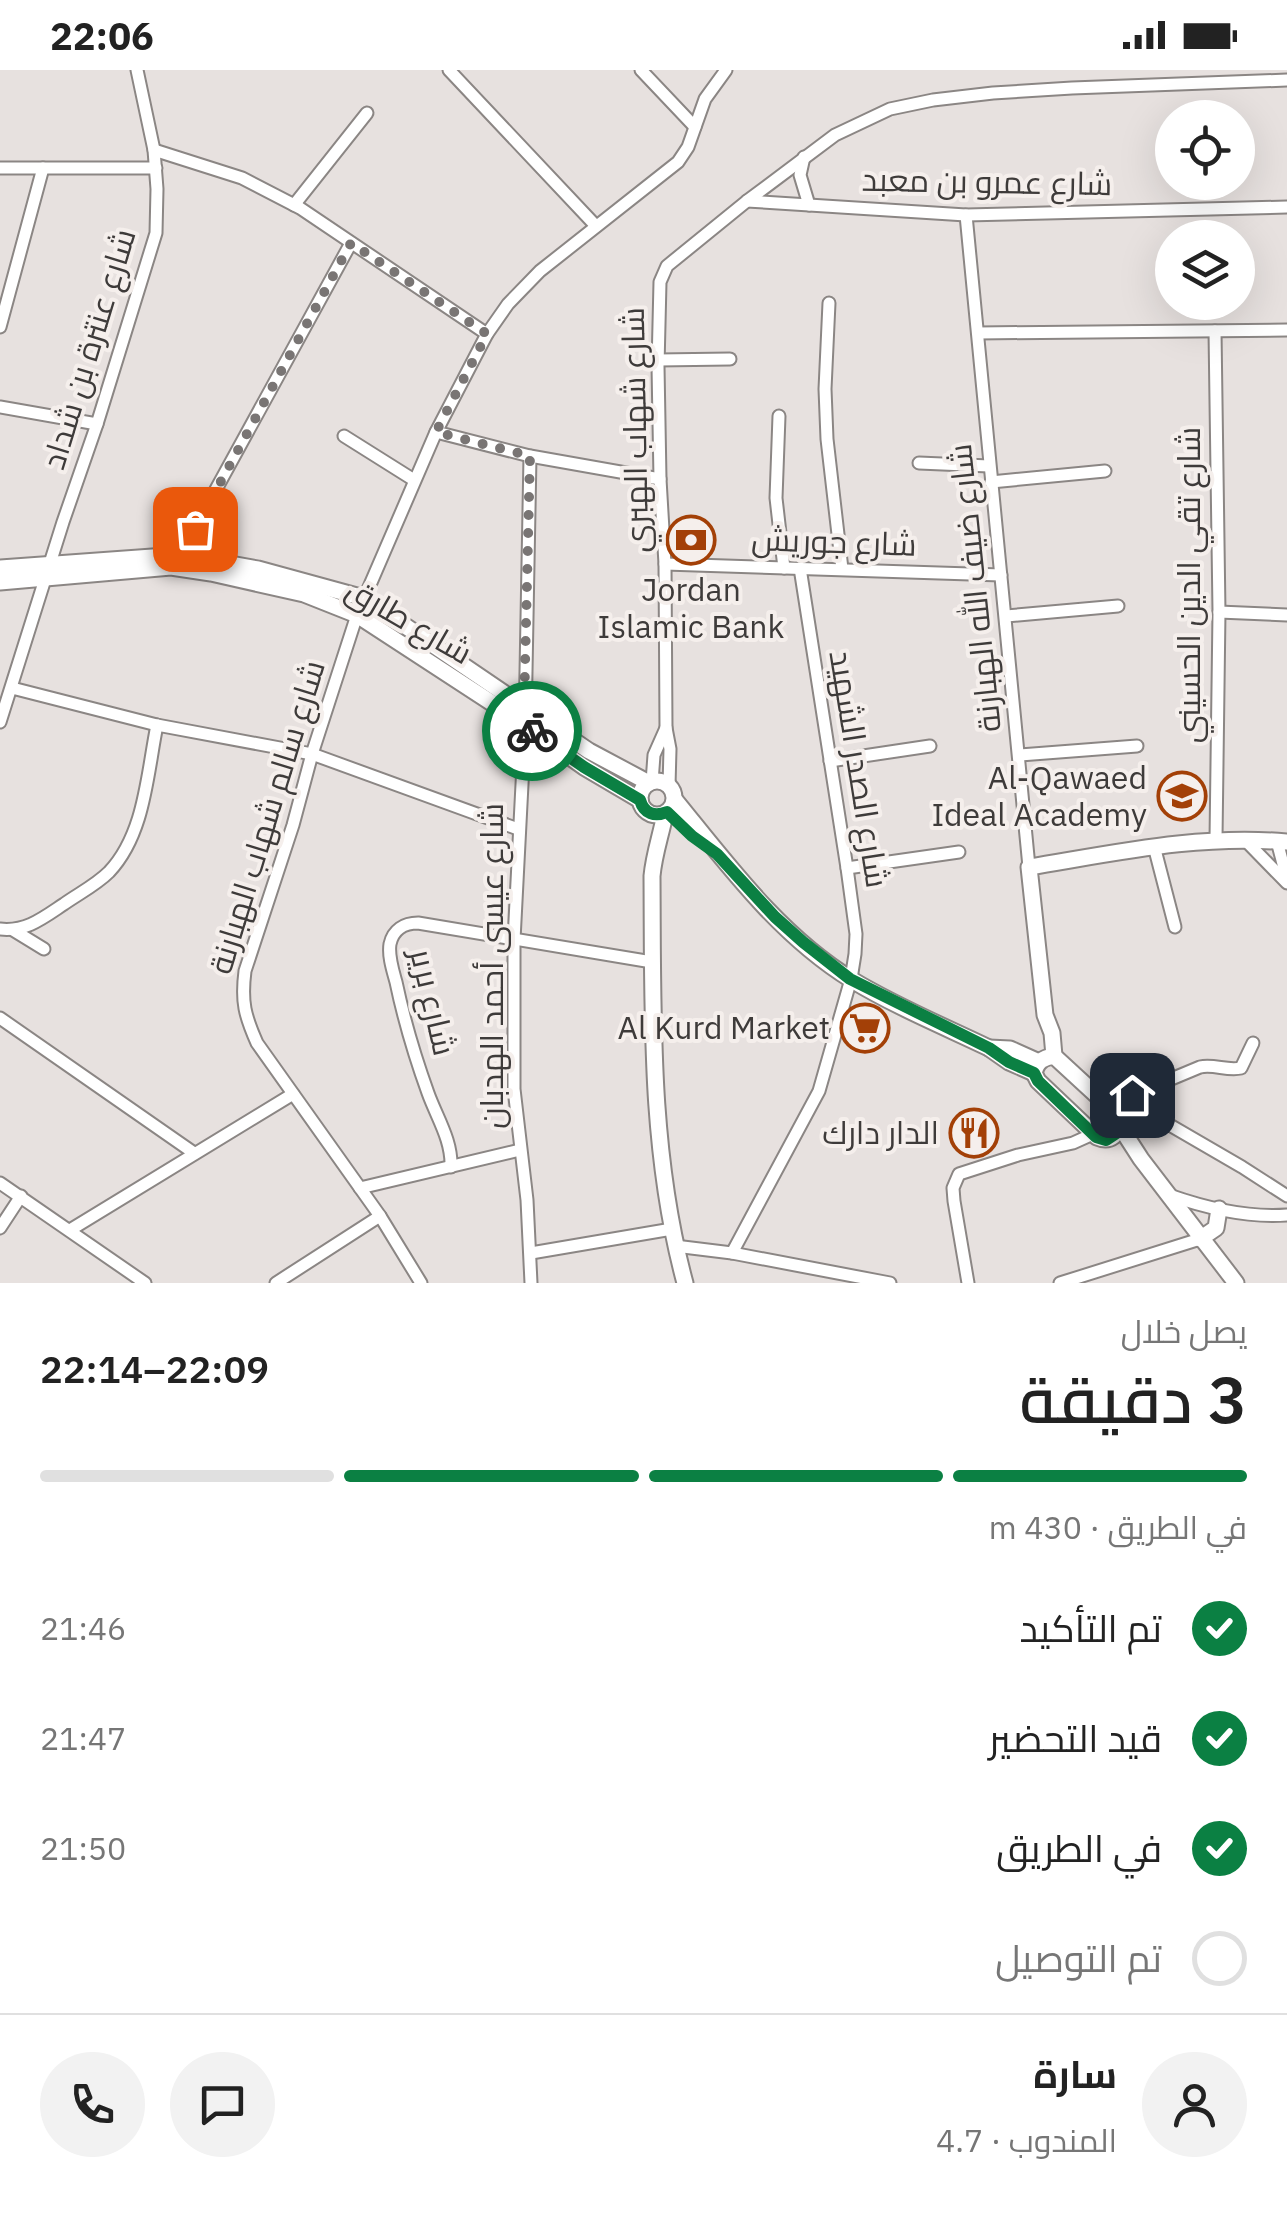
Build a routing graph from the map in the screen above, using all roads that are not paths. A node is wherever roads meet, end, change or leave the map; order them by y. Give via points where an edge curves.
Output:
1 (449, 70) edge
2 (641, 70) edge
3 (726, 70) edge
4 (136, 71) edge
5 (1287, 80) edge
6 (367, 113) dead end
7 (694, 127) junction
8 (154, 150) junction
9 (804, 158) junction
10 (0, 168) edge
11 (43, 168) junction
12 (156, 168) junction
13 (747, 200) junction
14 (294, 205) junction
15 (810, 205) junction
16 (1287, 207) edge
17 (966, 215) junction
18 (596, 226) junction
19 (351, 243) junction
20 (829, 303) dead end
21 (0, 327) edge
22 (1287, 330) edge
23 (1215, 331) junction
24 (487, 334) junction
25 (978, 334) junction
26 (730, 359) dead end
27 (658, 360) junction
28 (0, 408) edge
29 (779, 416) dead end
30 (97, 424) junction
31 (436, 432) junction
32 (344, 436) dead end
33 (530, 456) junction
34 (919, 463) dead end
35 (989, 466) junction
36 (1105, 470) dead end
37 (660, 479) junction
38 (414, 480) junction
39 (991, 482) junction
40 (180, 554) junction
41 (665, 564) junction
42 (0, 568) edge
43 (784, 568) junction
44 (800, 568) junction
45 (842, 569) junction
46 (48, 571) junction
47 (1001, 574) junction
48 (0, 582) edge
49 (364, 598) junction
50 (1118, 606) dead end
51 (1218, 612) junction
52 (1287, 615) edge
53 (357, 616) junction
54 (1006, 616) junction
55 (12, 688) junction
56 (524, 708) junction
57 (0, 722) edge
58 (157, 725) junction
59 (525, 726) junction
60 (666, 728) junction
61 (930, 746) dead end
62 (1136, 746) dead end
63 (312, 754) junction
64 (1020, 755) junction
65 (830, 761) junction
66 (651, 783) junction
67 (669, 803) junction
68 (643, 805) junction
69 (518, 829) junction
70 (1216, 839) junction
71 (1244, 839) junction
72 (1282, 841) edge
73 (1154, 846) junction
74 (654, 851) junction
75 (960, 852) dead end
76 (1029, 867) junction
77 (846, 868) junction
78 (1287, 881) edge
79 (1175, 927) dead end
80 (7, 930) edge
81 (514, 940) junction
82 (44, 949) dead end
83 (652, 962) junction
84 (850, 979) junction
85 (0, 1018) edge
86 (1253, 1043) dead end
87 (1042, 1063) junction
88 (1144, 1092) junction
89 (292, 1094) junction
90 (1110, 1105) junction
91 (1137, 1106) junction
92 (1118, 1129) junction
93 (1093, 1134) junction
94 (449, 1143) junction
95 (520, 1150) junction
96 (194, 1153) junction
97 (480, 1160) junction
98 (451, 1166) junction
99 (0, 1183) edge
100 (360, 1188) junction
101 (1169, 1194) junction
102 (21, 1196) junction
103 (1287, 1196) edge
104 (1219, 1209) junction
105 (1287, 1215) edge
106 (380, 1216) junction
107 (0, 1228) edge
108 (672, 1228) junction
109 (70, 1230) junction
110 (1200, 1239) junction
111 (675, 1246) junction
112 (531, 1253) junction
113 (732, 1254) junction
114 (145, 1283) edge
115 (276, 1283) edge
116 (420, 1283) edge
117 (531, 1283) edge
118 (685, 1283) edge
119 (890, 1283) edge
120 (968, 1283) edge
121 (1060, 1283) edge
122 (1236, 1283) edge

1 - 18 street
2 - 7 street
3 - 7 street, شارع سالم شهاب الهبارنة
4 - 8 street, شارع عنترة بن شداد
5 - 9 street, شارع شهاب الهبري via 933,100 873,116
6 - 14 street
7 - 18 street, شارع سالم شهاب الهبارنة via 678,162
8 - 12 street, شارع عنترة بن شداد
8 - 14 street via 242,178
9 - 13 street, شارع شهاب الهبري
9 - 15 street via 800,175
10 - 11 street
11 - 12 street
11 - 21 street
12 - 30 street, شارع عنترة بن شداد via 156,232
13 - 15 street, شارع عمرو بن معبد
13 - 27 street, شارع شهاب الهبري via 662,273
14 - 19 street
15 - 17 street, شارع عمرو بن معبد
16 - 17 street, شارع عمرو بن معبد
17 - 25 street, شارع ضيف الله الهبارنة
18 - 24 street, شارع سالم شهاب الهبارنة via 530,280
19 - 24 street
19 - 40 street
20 - 45 street via 826,406
22 - 23 street
23 - 25 street
23 - 51 street, شارع تقي الدين الحسيني
24 - 31 street, شارع سالم شهاب الهبارنة
25 - 35 street, شارع ضيف الله الهبارنة
26 - 27 street
27 - 37 street, شارع شهاب الهبري
28 - 30 street
29 - 43 street via 776,498
30 - 46 street, شارع عنترة بن شداد
31 - 33 street
31 - 38 street, شارع سالم شهاب الهبارنة
32 - 38 street
33 - 37 street
33 - 56 street, شارع عيسى أحمد الهدبان
34 - 35 street
35 - 39 street, شارع ضيف الله الهبارنة
36 - 39 street
37 - 41 street, شارع شهاب الهبري
38 - 49 street, شارع سالم شهاب الهبارنة
39 - 47 street, شارع ضيف الله الهبارنة
40 - 46 street, شارع طارق
40 - 49 street, شارع طارق
41 - 43 street, شارع جوريش
41 - 60 street, شارع شهاب الهبري
42 - 46 street, شارع طارق
43 - 44 street, شارع جوريش
44 - 45 street, شارع جوريش
44 - 65 street, شارع الصدر الشهيد
45 - 47 street, شارع جوريش
46 - 48 street, شارع طارق
46 - 53 street, شارع طارق via 190,569 304,594
46 - 55 street, شارع عنترة بن شداد
47 - 54 street, شارع ضيف الله الهبارنة
49 - 53 street, شارع سالم شهاب الهبارنة
49 - 56 street, شارع طارق
50 - 54 street
51 - 52 street
51 - 70 street, شارع تقي الدين الحسيني
53 - 59 street, شارع طارق
53 - 63 street, شارع سالم شهاب الهبارنة
54 - 64 street, شارع ضيف الله الهبارنة
55 - 57 street, شارع عنترة بن شداد
55 - 58 street
56 - 59 street, شارع عيسى أحمد الهدبان
56 - 66 street, شارع طارق
58 - 63 street
58 - 80 street via 126,851 107,874 30,926
59 - 68 street, شارع طارق
59 - 69 street, شارع عيسى أحمد الهدبان
60 - 66 street, شارع شهاب الهبري
60 - 67 street, شارع شهاب الهبري
61 - 65 street
62 - 64 street
63 - 69 street
63 - 89 street, شارع سالم شهاب الهبارنة via 242,992 257,1044
64 - 76 street, شارع ضيف الله الهبارنة
65 - 77 street, شارع الصدر الشهيد
66 - 67 street, شارع طارق via 658,781
66 - 68 street via 642,790
67 - 68 street, شارع طارق via 654,815
67 - 74 street
67 - 84 street via 692,836 775,917
68 - 74 street
69 - 81 street, شارع عيسى أحمد الهدبان
70 - 71 street
70 - 73 street
71 - 72 street
71 - 78 street
72 - 78 street
73 - 76 street
73 - 79 street
74 - 83 street
75 - 77 street
76 - 87 street, شارع ضيف الله الهبارنة via 1046,1016
77 - 84 street, شارع الصدر الشهيد via 856,934
80 - 82 street
81 - 83 street
81 - 94 street, شارع برير via 411,923 390,941 408,1031
81 - 95 street, شارع عيسى أحمد الهدبان
83 - 108 street via 656,1112
84 - 87 street via 989,1048 1010,1048
84 - 113 street, شارع الصدر الشهيد via 819,1092
85 - 96 street
86 - 88 street via 1241,1068 1207,1066
87 - 90 street
87 - 93 street via 1038,1081
88 - 90 street
88 - 91 street
89 - 96 street
89 - 100 street, شارع سالم شهاب الهبارنة
90 - 92 street
91 - 92 street
91 - 103 street
92 - 93 street via 1101,1139
92 - 101 street
93 - 120 street via 960,1174 953,1188
94 - 97 street
94 - 98 street, شارع برير
95 - 97 street
95 - 112 street, شارع عيسى أحمد الهدبان
96 - 109 street
97 - 98 street
98 - 100 street
99 - 102 street
100 - 106 street, شارع سالم شهاب الهبارنة
101 - 104 street
101 - 110 street
102 - 107 street
102 - 109 street
104 - 105 street
104 - 110 street via 1216,1228
106 - 115 street
106 - 116 street, شارع سالم شهاب الهبارنة
108 - 111 street
108 - 112 street
109 - 114 street
110 - 121 street
110 - 122 street
111 - 113 street
111 - 118 street
112 - 117 street, شارع عيسى أحمد الهدبان
113 - 119 street

